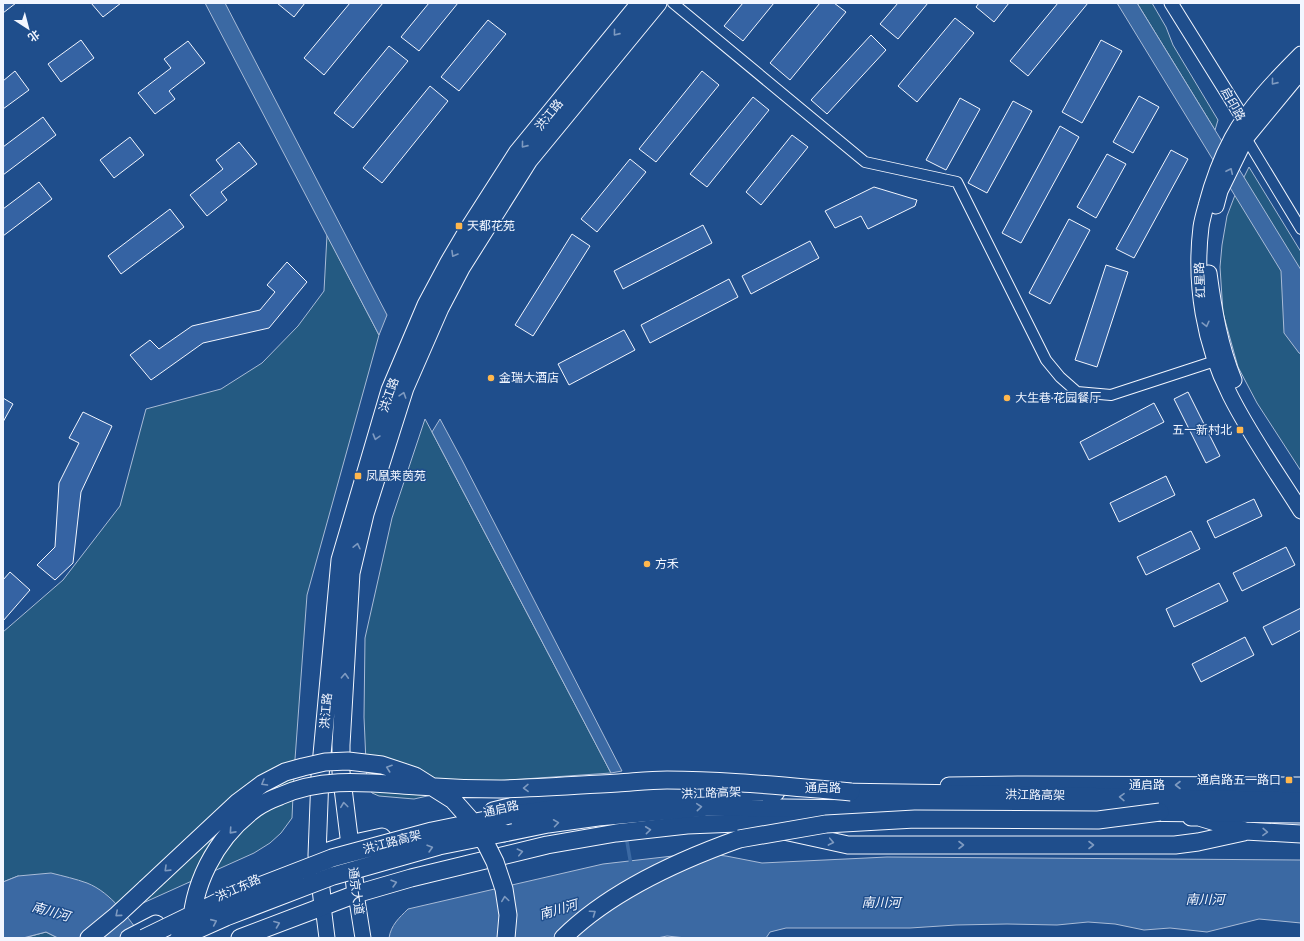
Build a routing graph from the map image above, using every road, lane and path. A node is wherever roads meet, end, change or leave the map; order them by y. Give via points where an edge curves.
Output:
1 (640, 3) edge
2 (658, 3) edge
3 (673, 3) edge
4 (1171, 3) edge
5 (1301, 54) edge
6 (1301, 73) edge
7 (1244, 120) junction
8 (1239, 142) junction
9 (1301, 229) edge
10 (1215, 361) junction
11 (1301, 495) edge
12 (1301, 511) edge
13 (1301, 786) edge
14 (851, 792) junction
15 (1301, 802) edge
16 (1160, 812) junction
17 (1301, 814) edge
18 (724, 824) junction
19 (1246, 831) junction
20 (1301, 834) edge
21 (350, 844) junction
22 (317, 855) junction
23 (356, 894) junction
24 (323, 906) junction
25 (144, 934) edge
26 (89, 938) edge
27 (129, 938) edge
28 (179, 938) edge
29 (191, 938) edge
30 (240, 938) edge
31 (327, 938) edge
32 (363, 938) edge
33 (506, 938) edge
34 (563, 938) edge

1 -> 22 main road, 洪江路 via 517,153 469,228 426,306 390,390 340,560 320,776
21 -> 2 main road, 洪江路 via 341,772 351,573 365,514 405,388 440,308 510,187 529,160
3 - 10 street via 865,162 957,182 1046,360 1077,392 1111,395
4 - 7 street, 启印路
5 -> 7 main road, 红星路 via 1278,77
6 - 8 main road, 红星路
7 - 8 main road, 红星路
8 - 9 street
8 -> 10 main road, 红星路 via 1214,176 1201,226 1199,260 1202,311
11 -> 8 main road, 红星路 via 1241,396 1227,362 1214,312 1207,262 1211,229 1220,192
10 - 12 main road, 红星路 via 1246,425
13 -> 21 main road, 通启路 via 695,787 588,794 510,806
15 -> 14 main road, 洪江路高架
14 - 25 main road, 洪江路高架, bridge via 669,794 510,815 432,831 332,858
14 -> 29 main road, bridge via 715,780 664,780 547,788 469,788 345,781 312,785 281,795 257,807 218,847 204,871 197,892
16 - 17 main road, 洪江路高架
28 -> 16 main road, 洪江路高架, bridge via 333,876 439,846 548,824 598,817 709,807
34 -> 16 main road, bridge via 575,926 622,893 703,852 739,839 834,824 915,819 1098,820
18 - 19 main road via 970,814 1199,817
18 -> 19 main road via 761,826 848,845 1175,845
23 -> 18 main road via 547,845 616,833
19 -> 20 main road
21 - 22 main road, 洪江东路
21 - 23 main road, 通京大道
22 - 24 main road
22 - 25 main road, 洪江东路 via 258,878
23 - 24 main road
23 - 32 main road, 通京大道
30 -> 24 main road
24 - 31 main road
25 - 27 main road, 洪江东路
33 -> 26 main road, bridge via 508,915 504,888 496,862 469,818 453,800 415,776 382,765 348,761 325,762 303,767 285,772 262,784 238,802

